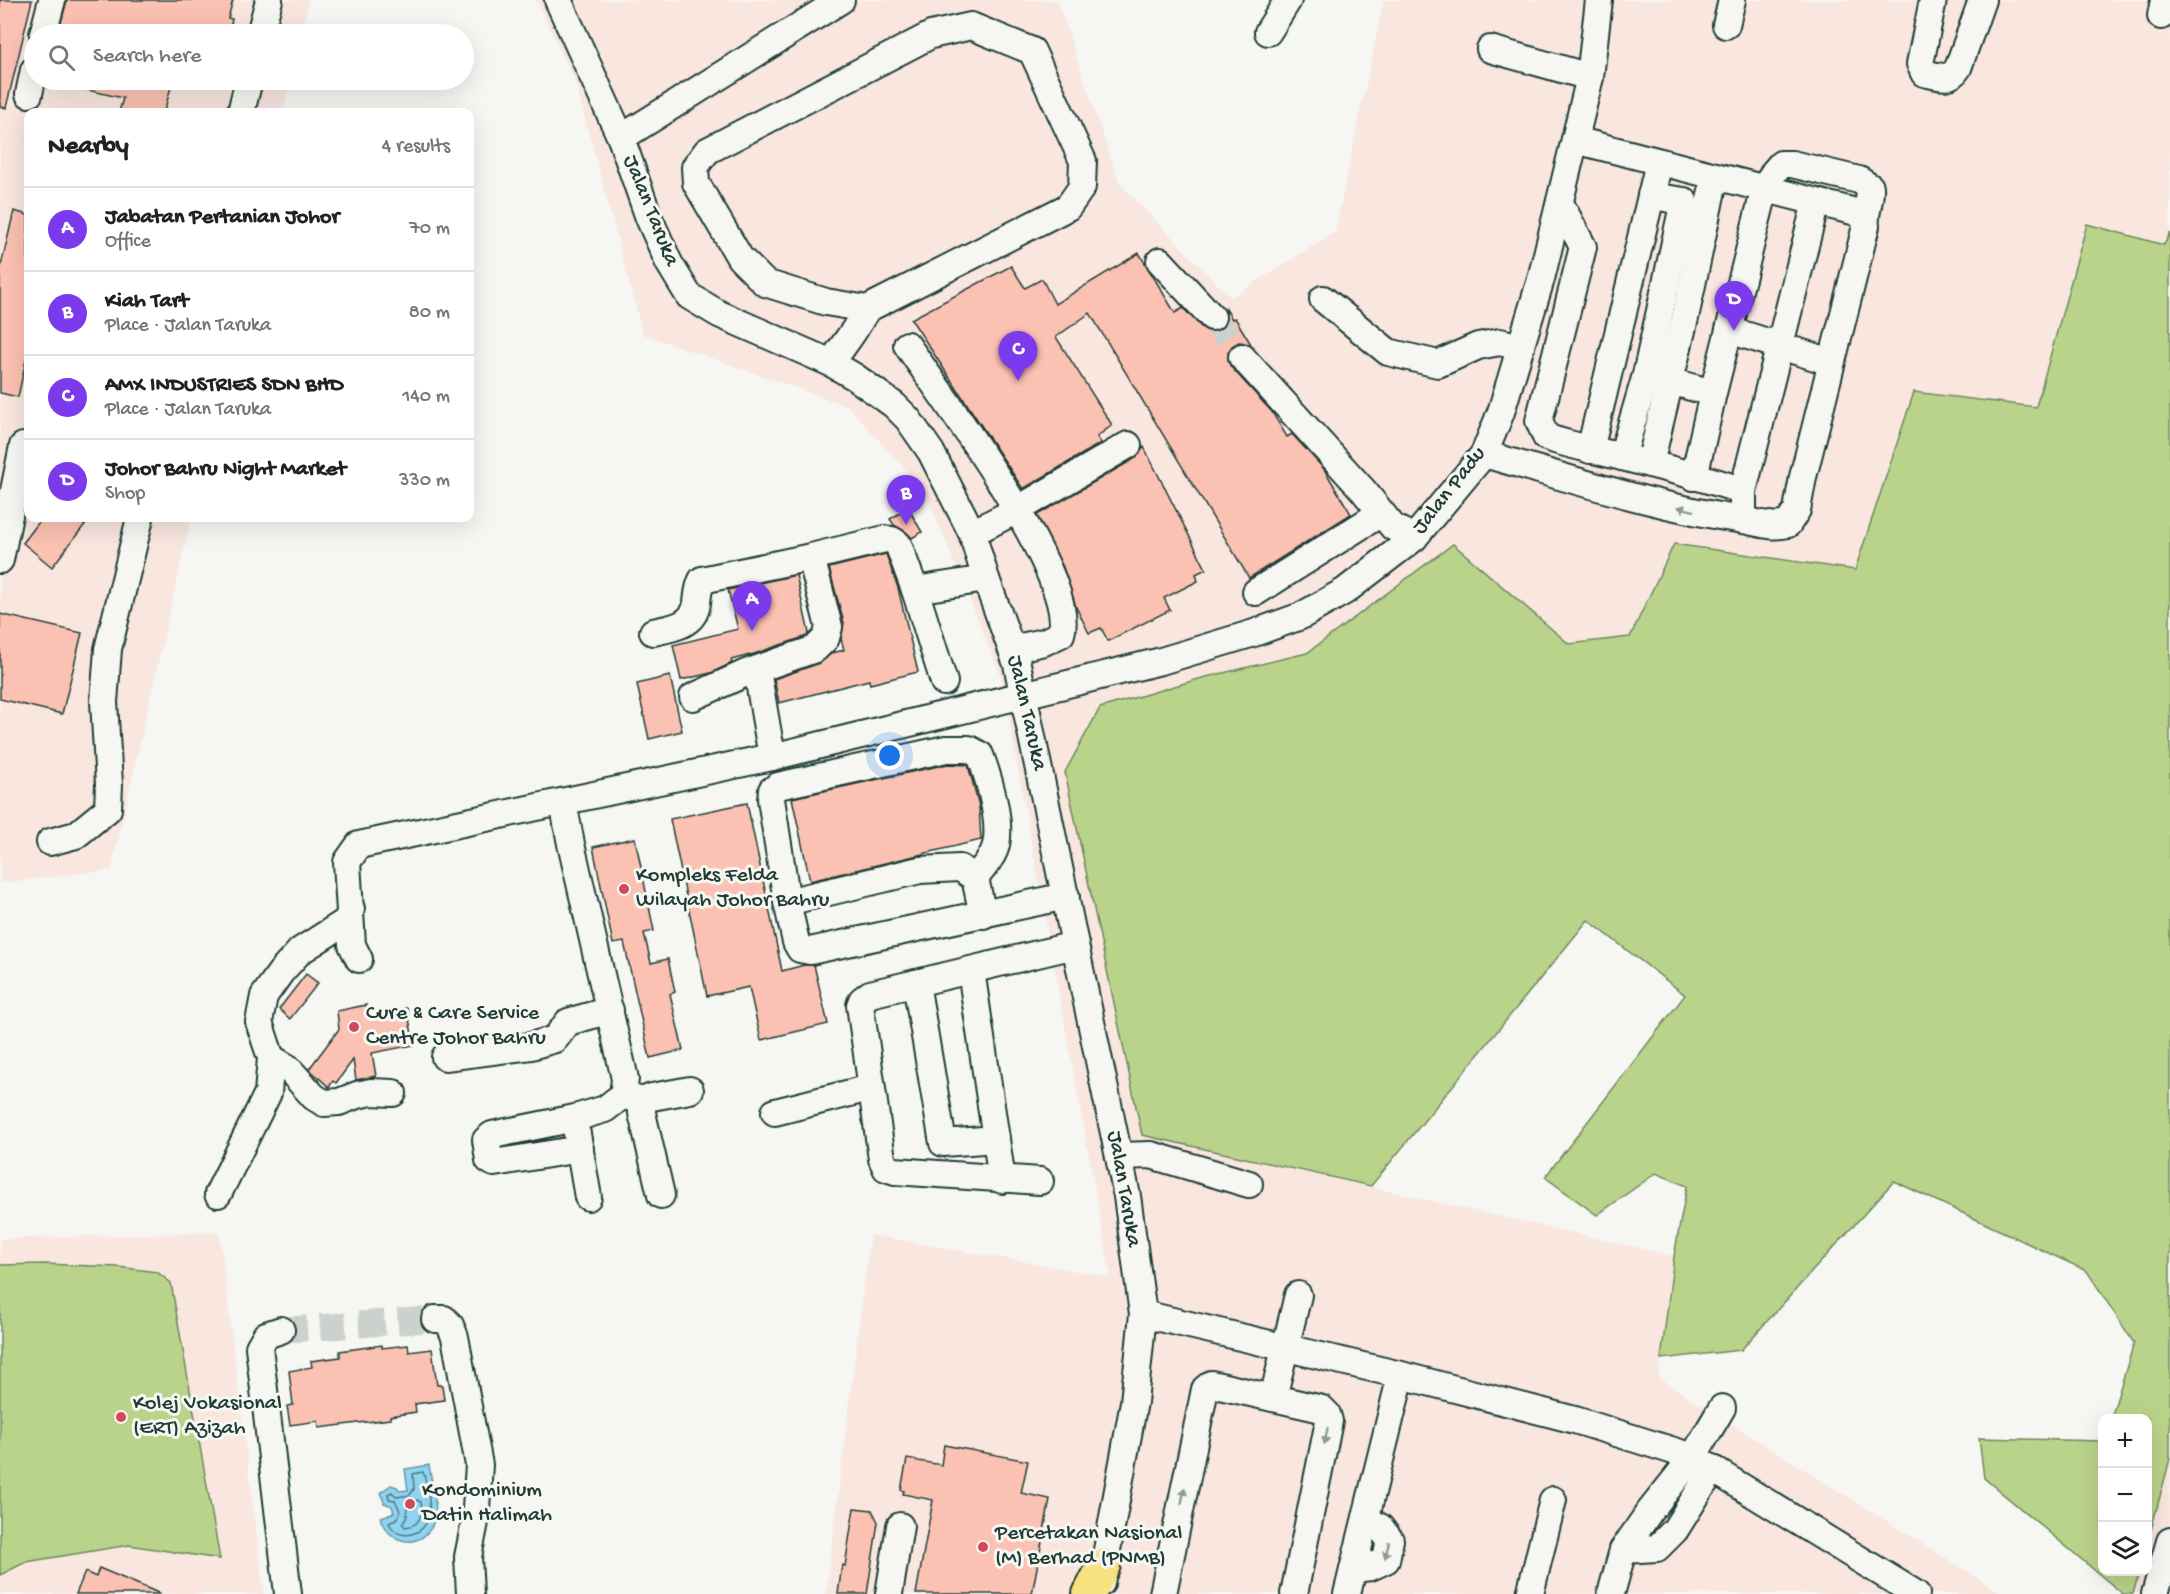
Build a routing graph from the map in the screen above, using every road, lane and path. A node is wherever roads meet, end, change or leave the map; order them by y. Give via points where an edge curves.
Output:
1 (52, 0) edge
2 (269, 0) edge
3 (558, 0) edge
4 (841, 0) edge
5 (1288, 0) edge
6 (1732, 0) edge
7 (1933, 0) edge
8 (1982, 0) edge
9 (1595, 1) edge
10 (46, 24) edge
11 (263, 24) edge
12 (1726, 25) dead end
13 (1268, 32) dead end
14 (1490, 49) dead end
15 (1590, 77) junction
16 (246, 90) edge
17 (242, 108) edge
18 (621, 138) junction
19 (1575, 140) junction
20 (1659, 162) junction
21 (1690, 169) junction
22 (1715, 176) junction
23 (1765, 188) junction
24 (1651, 196) junction
25 (1684, 201) junction
26 (1816, 202) junction
27 (1560, 203) junction
28 (1709, 206) junction
29 (1865, 218) junction
30 (1160, 261) dead end
31 (1323, 299) dead end
32 (867, 309) junction
33 (1212, 317) tunnel mouth
34 (1729, 330) junction
35 (907, 345) dead end
36 (1780, 345) junction
37 (1521, 347) junction
38 (1242, 357) tunnel mouth
39 (1831, 362) junction
40 (831, 363) junction
41 (1669, 381) junction
42 (940, 393) junction
43 (1713, 393) junction
44 (908, 419) junction
45 (961, 424) junction
46 (17, 445) edge
47 (926, 445) junction
48 (1128, 445) dead end
49 (1590, 450) junction
50 (1484, 454) junction
51 (1622, 457) junction
52 (1650, 464) junction
53 (1694, 477) junction
54 (1743, 491) junction
55 (1017, 510) junction
56 (1381, 513) junction
57 (1743, 520) junction
58 (139, 522) edge
59 (972, 533) junction
60 (1414, 538) junction
61 (811, 557) junction
62 (0, 560) edge
63 (986, 579) junction
64 (915, 590) junction
65 (1256, 592) dead end
66 (653, 632) dead end
67 (1011, 649) junction
68 (757, 670) junction
69 (944, 682) dead end
70 (1025, 694) junction
71 (693, 697) dead end
72 (772, 757) junction
73 (563, 802) junction
74 (50, 842) dead end
75 (975, 878) junction
76 (1065, 896) junction
77 (787, 902) junction
78 (351, 909) junction
79 (983, 915) junction
80 (1074, 945) junction
81 (359, 959) dead end
82 (971, 970) junction
83 (916, 983) junction
84 (610, 1010) junction
85 (445, 1057) dead end
86 (271, 1058) junction
87 (870, 1088) junction
88 (690, 1090) dead end
89 (393, 1094) dead end
90 (632, 1098) junction
91 (775, 1112) dead end
92 (575, 1118) junction
93 (996, 1139) junction
94 (580, 1149) junction
95 (1119, 1156) junction
96 (1002, 1180) junction
97 (1040, 1181) dead end
98 (1249, 1184) dead end
99 (218, 1194) dead end
100 (661, 1195) dead end
101 (588, 1197) dead end
102 (1298, 1295) dead end
103 (1143, 1314) junction
104 (435, 1319) dead end
105 (281, 1330) tunnel mouth
106 (1285, 1347) junction
107 (1401, 1375) junction
108 (1273, 1398) junction
109 (1722, 1408) dead end
110 (1703, 1463) junction
111 (1553, 1500) dead end
112 (900, 1526) dead end
113 (2170, 1541) edge
114 (1102, 1580) edge
115 (288, 1594) edge
116 (470, 1594) edge
117 (889, 1594) edge
118 (1089, 1594) edge
119 (1163, 1594) edge
120 (1294, 1594) edge
121 (1347, 1594) edge
122 (1530, 1594) edge
123 (1611, 1594) edge
124 (1916, 1594) edge
125 (2155, 1594) edge

1 - 10 street
2 - 11 street
3 - 18 street, Jalan Taruka
4 - 18 street
5 - 13 street
6 - 12 street
7 - 8 street via 1920,64 1924,73 1947,78 1958,68
9 - 15 street, Jalan Padu
14 - 15 street
15 - 19 street, Jalan Padu
16 - 17 street
18 - 40 street, Jalan Taruka via 649,218 689,296 718,314
19 - 20 street
19 - 27 street, Jalan Padu
20 - 21 street
20 - 24 street
21 - 22 street
21 - 25 street
22 - 23 street
22 - 28 street
23 - 26 street
23 - 29 street via 1781,164 1859,180 1874,177
23 - 34 street
24 - 25 street
24 - 49 street
25 - 28 street
25 - 51 street via 1646,375
26 - 29 street
26 - 36 street
27 - 37 street, Jalan Padu
27 - 49 street via 1583,247 1539,421 1546,437
28 - 41 street
29 - 39 street
30 - 33 street
31 - 37 street via 1388,352 1438,364 1478,346 1500,342
32 - 32 street via 1068,207 1082,186 1083,161 1032,51 971,26 931,35 707,151 695,167 696,183 740,258 765,283 826,302
32 - 40 street
34 - 36 street
34 - 43 street
35 - 42 street
36 - 39 street
36 - 54 street
37 - 50 street, Jalan Padu
38 - 56 street
39 - 57 street via 1797,510 1788,524 1774,527
40 - 44 street, Jalan Taruka via 894,405
41 - 43 street
41 - 52 street
42 - 44 street
42 - 45 street
43 - 53 street
44 - 47 street, Jalan Taruka
45 - 47 street
45 - 55 street
46 - 62 street
47 - 59 street, Jalan Taruka
48 - 55 street
49 - 51 street
57 -> 50 street via 1636,496
50 - 60 street, Jalan Padu
51 - 52 street
52 - 53 street
53 - 54 street
54 - 57 street
55 - 59 street
55 - 67 street via 1056,591 1064,624 1061,634
56 - 60 street via 1393,527
56 - 65 street
58 - 74 street via 108,649 104,702 108,809 76,835
59 - 63 street, Jalan Taruka
60 - 70 street, Jalan Padu via 1345,591 1301,616 1161,661
61 - 64 street via 892,540
61 - 66 street via 702,580 692,617 682,625
61 - 68 street via 829,627 826,638 814,649
63 - 64 street
63 - 67 street, Jalan Taruka
64 - 69 street
67 - 70 street, Jalan Taruka
68 - 71 street
68 - 72 street
70 - 72 street, Jalan Padu
70 - 76 street, Jalan Taruka
72 - 73 street, Jalan Padu
73 - 78 street, Jalan Padu via 359,845 347,862
73 - 84 street
75 - 77 street via 960,868 920,870
75 - 77 street via 994,851 998,828 986,770 980,755 969,749 946,749 772,790
75 - 79 street
76 - 79 street
76 - 80 street, Jalan Taruka
77 - 79 street via 796,942 800,949 810,951
78 - 81 street, Jalan Padu via 352,945
78 - 86 street via 346,921 300,951 264,996 259,1022
80 - 82 street
80 - 95 street, Jalan Taruka
82 - 83 street
82 - 93 street
83 - 87 street via 870,994 862,1000
83 - 93 street via 943,1143
84 - 85 street via 568,1022 555,1040
84 - 90 street
86 - 89 street via 288,1068 324,1103 371,1092
86 - 99 street via 268,1093
87 - 91 street
87 - 96 street via 886,1168
88 - 90 street
90 - 92 street
90 - 100 street via 642,1113
92 - 94 street
92 - 94 street via 492,1135 486,1140 489,1160 497,1163
93 - 96 street
94 - 101 street
95 - 98 street via 1151,1155
95 - 103 street, Jalan Taruka
96 - 97 street
102 - 106 street
103 - 106 street
103 - 114 street, Jalan Taruka via 1134,1402
104 - 116 street via 444,1319 455,1337 479,1465 468,1557
105 - 115 street via 266,1335 259,1347
106 - 107 street
106 - 108 street
107 - 110 street via 1575,1420
107 - 121 street
119 -> 108 street via 1205,1389 1211,1384
108 -> 120 street via 1322,1409 1329,1421
109 - 110 street
110 - 123 street via 1650,1511 1623,1550
110 - 124 street
111 - 122 street
112 - 117 street
113 - 125 street
114 - 118 main road

